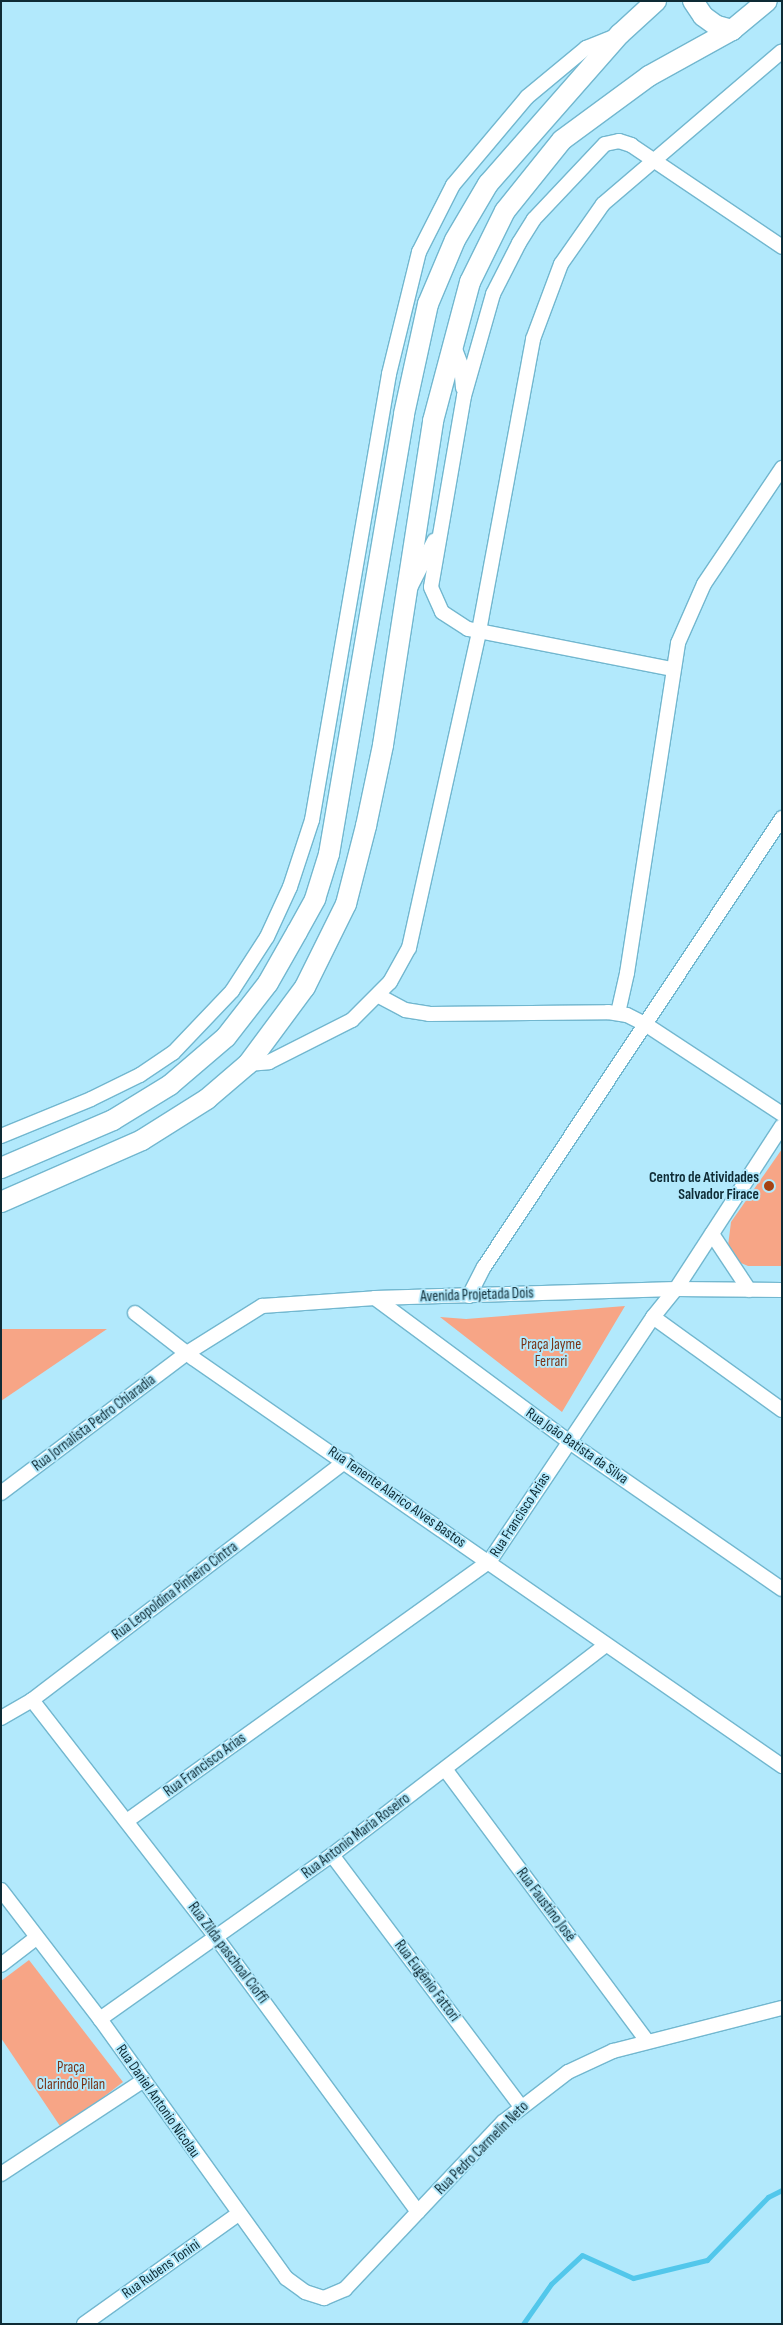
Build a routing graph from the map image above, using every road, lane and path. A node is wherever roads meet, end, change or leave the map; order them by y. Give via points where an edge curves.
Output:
1 (656, 1) edge
2 (693, 1) edge
3 (767, 1) edge
4 (732, 30) junction
5 (620, 34) junction
6 (782, 51) edge
7 (655, 160) junction
8 (782, 247) edge
9 (453, 344) junction
10 (464, 396) junction
11 (782, 468) edge
12 (443, 522) junction
13 (409, 589) junction
14 (479, 631) junction
15 (672, 670) junction
16 (782, 818) edge
17 (379, 996) junction
18 (618, 1013) junction
19 (645, 1024) junction
20 (248, 1064) junction
21 (782, 1114) edge
22 (782, 1126) edge
23 (1, 1136) edge
24 (1, 1168) edge
25 (1, 1202) edge
26 (712, 1234) junction
27 (676, 1289) junction
28 (749, 1290) junction
29 (782, 1290) edge
30 (469, 1296) junction
31 (375, 1298) junction
32 (136, 1313) dead end
33 (653, 1316) junction
34 (187, 1353) junction
35 (782, 1410) edge
36 (568, 1441) junction
37 (346, 1462) junction
38 (1, 1493) edge
39 (489, 1562) junction
40 (782, 1589) edge
41 (606, 1645) junction
42 (32, 1700) junction
43 (1, 1718) edge
44 (782, 1766) edge
45 (445, 1769) junction
46 (128, 1820) junction
47 (332, 1855) junction
48 (1, 1890) edge
49 (216, 1937) junction
50 (36, 1938) junction
51 (1, 1965) edge
52 (782, 2008) edge
53 (100, 2019) junction
54 (647, 2041) junction
55 (144, 2080) junction
56 (521, 2107) junction
57 (1, 2174) edge
58 (418, 2212) junction
59 (238, 2214) junction
60 (324, 2298) joint
61 (84, 2324) edge

1 - 5 main road
2 - 4 main road via 703,16 717,26
3 - 4 main road
4 - 9 main road via 648,76 562,140 505,211 470,282
5 - 23 street via 586,48 527,97 453,185 419,252 389,374 312,820 290,887 267,937 232,991 173,1053 140,1075 91,1099
5 - 24 main road via 488,184 454,240 428,304 404,414 329,854 315,899 297,932 268,983 226,1036 170,1085 113,1120
6 - 7 street
7 - 8 street
7 - 10 street via 625,142 605,144 534,219 493,294
7 - 14 street via 603,204 587,223 560,264 540,313
9 - 10 street via 461,365
9 - 13 main road via 433,421
10 - 12 street
11 - 15 street via 700,592 684,626
12 - 13 street
12 - 14 street via 431,587 433,596 449,619
13 - 20 main road via 383,745 346,904 304,987
14 - 15 street
14 - 17 street via 415,930 401,966
15 - 18 street via 627,973
16 - 19 street
17 - 18 street via 405,1010 429,1014
17 - 20 street via 352,1020 270,1062
18 - 19 street
19 - 21 street
19 - 30 street via 484,1267
20 - 25 main road via 207,1100 142,1140
22 - 26 street, Rua Francisco Arias
26 - 27 street, Rua Francisco Arias
26 - 28 street
27 - 28 street, Avenida Projetada Dois
27 - 30 street, Avenida Projetada Dois
27 - 33 street, Rua Francisco Arias
28 - 29 street, Avenida Projetada Dois
30 - 31 street, Avenida Projetada Dois
31 - 34 street, Avenida Projetada Dois via 262,1306
31 - 36 street, Rua João Batista da Silva
32 - 34 street, Rua Tenente Alarico Alves Bastos
33 - 35 street
33 - 36 street, Rua Francisco Arias
34 - 37 street, Rua Tenente Alarico Alves Bastos
34 - 38 street, Rua Jornalista Pedro Chiaradia
36 - 39 street, Rua Francisco Arias
36 - 40 street, Rua João Batista da Silva
37 - 39 street, Rua Tenente Alarico Alves Bastos
37 - 42 street, Rua Leopoldina Pinheiro Cintra
39 - 41 street, Rua Tenente Alarico Alves Bastos
39 - 46 street, Rua Francisco Arias
41 - 44 street, Rua Tenente Alarico Alves Bastos
41 - 45 street, Rua Antonio Maria Roseiro
42 - 43 street, Rua Leopoldina Pinheiro Cintra
42 - 46 street, Rua Zilda paschoal Cioffi
45 - 47 street, Rua Antonio Maria Roseiro
45 - 54 street, Rua Faustino José
46 - 49 street, Rua Zilda paschoal Cioffi
47 - 49 street, Rua Antonio Maria Roseiro
47 - 56 street, Rua Eugênio Fattori
48 - 50 street, Rua Daniel Antonio Nicolau
49 - 53 street, Rua Antonio Maria Roseiro
49 - 58 street, Rua Zilda paschoal Cioffi
50 - 51 street
50 - 53 street, Rua Daniel Antonio Nicolau
52 - 54 street, Rua Pedro Carmelin Neto
53 - 55 street, Rua Daniel Antonio Nicolau
54 - 56 street, Rua Pedro Carmelin Neto via 613,2051 568,2072
55 - 57 street
55 - 59 street, Rua Daniel Antonio Nicolau
56 - 58 street, Rua Pedro Carmelin Neto
58 - 60 street, Rua Pedro Carmelin Neto via 345,2289
59 - 60 street, Rua Daniel Antonio Nicolau via 286,2278 304,2292
59 - 61 street, Rua Rubens Tonini

